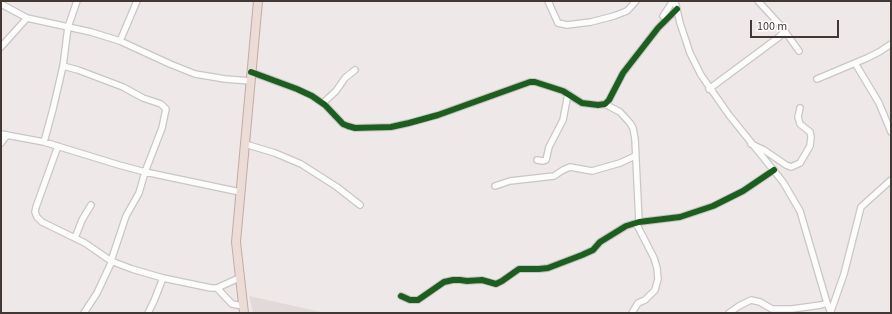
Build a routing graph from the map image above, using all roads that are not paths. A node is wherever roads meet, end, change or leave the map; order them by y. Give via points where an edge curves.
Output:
1 (77, 1) edge
2 (137, 1) edge
3 (258, 1) edge
4 (548, 1) edge
5 (636, 1) edge
6 (674, 1) edge
7 (758, 1) edge
8 (1, 4) edge
9 (677, 9) junction
10 (662, 16) dead end
11 (27, 18) junction
12 (68, 27) junction
13 (784, 30) junction
14 (120, 41) junction
15 (891, 44) edge
16 (1, 47) edge
17 (799, 51) dead end
18 (856, 62) junction
19 (63, 66) junction
20 (355, 70) dead end
21 (251, 77) junction
22 (817, 79) dead end
23 (710, 89) junction
24 (568, 94) junction
25 (323, 103) junction
26 (605, 104) junction
27 (800, 108) dead end
28 (890, 129) edge
29 (4, 134) edge
30 (44, 142) junction
31 (1, 143) edge
32 (245, 144) junction
33 (751, 144) junction
34 (58, 146) junction
35 (635, 156) junction
36 (537, 160) dead end
37 (774, 170) junction
38 (145, 172) junction
39 (891, 180) edge
40 (494, 186) dead end
41 (240, 192) junction
42 (91, 205) dead end
43 (360, 205) dead end
44 (637, 222) junction
45 (75, 238) junction
46 (111, 261) junction
47 (163, 278) junction
48 (239, 278) junction
49 (218, 288) junction
50 (401, 296) dead end
51 (827, 303) junction
52 (243, 310) edge
53 (831, 312) edge
54 (84, 313) edge
55 (148, 313) edge
56 (632, 313) edge
57 (729, 313) edge

1 - 12 street
2 - 14 street
3 - 21 highway
4 - 5 street via 558,23 567,25 614,16 627,11
6 - 9 street
6 - 10 street
7 - 13 street
8 - 11 street
9 - 23 street via 690,53
9 - 26 street via 649,39 623,73
11 - 12 street
11 - 16 street
12 - 14 street
12 - 19 street
13 - 17 street
13 - 23 street via 781,36
14 - 21 street via 195,74 225,79
15 - 18 street
18 - 22 street
18 - 28 street
19 - 30 street
19 - 38 street via 98,77 164,106 166,116
20 - 25 street
21 - 25 street via 297,88
21 - 32 highway
23 - 33 street
24 - 25 street via 530,82 438,115 391,127 348,126
24 - 26 street via 582,103
24 - 36 street via 563,120 549,147 546,160
26 - 35 street via 620,112 630,123 635,139
27 - 33 street via 800,124 811,136 810,146 800,163 791,167
29 - 30 street
29 - 31 street
30 - 34 street
32 - 41 highway
32 - 43 street via 301,164
33 - 37 street
34 - 38 street
34 - 45 street via 35,212 42,222
35 - 40 street via 592,171 567,168 554,176 510,181
35 - 44 street
37 - 44 street via 743,191 713,206 680,216
37 - 51 street via 800,211
38 - 41 street
38 - 46 street via 126,216
39 - 53 street via 861,207 844,274
41 - 48 highway via 236,242
42 - 45 street
44 - 50 street via 611,234 592,250 548,268 519,269 496,284 486,280 444,282 418,300
44 - 56 street via 654,258 658,279 655,290 645,300 638,302
45 - 46 street
46 - 47 street
46 - 54 street via 97,293
47 - 49 street
47 - 55 street
48 - 49 street
48 - 52 highway
49 - 52 street via 232,304
51 - 53 street
51 - 57 street via 792,309 772,309 751,300

